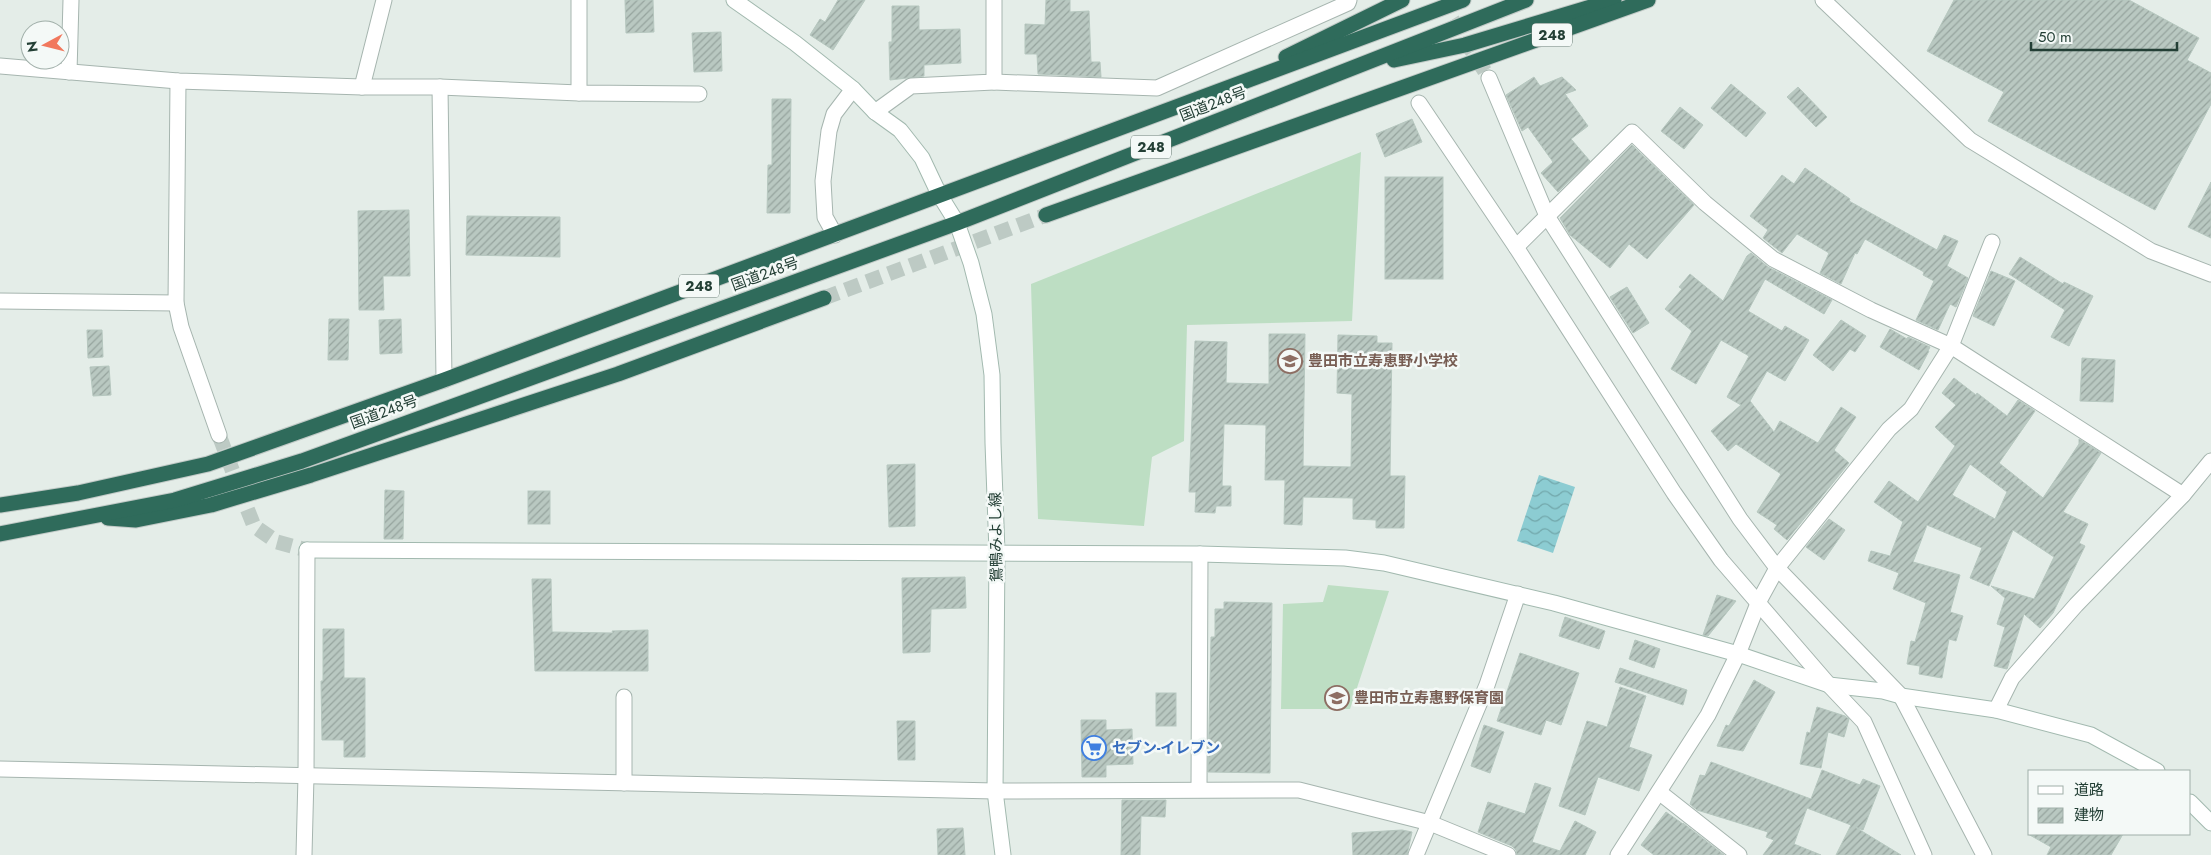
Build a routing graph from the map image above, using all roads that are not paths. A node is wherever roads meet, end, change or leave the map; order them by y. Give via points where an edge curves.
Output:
1 (72, 0) edge
2 (384, 0) edge
3 (580, 0) edge
4 (734, 0) edge
5 (994, 0) edge
6 (1349, 0) edge
7 (1402, 0) edge
8 (1463, 0) edge
9 (1526, 0) edge
10 (1614, 0) edge
11 (1648, 0) edge
12 (1823, 0) edge
13 (0, 66) edge
14 (69, 72) junction
15 (1346, 72) junction
16 (1489, 78) tunnel mouth
17 (178, 81) junction
18 (994, 82) junction
19 (440, 86) junction
20 (362, 87) junction
21 (1157, 88) junction
22 (853, 89) junction
23 (579, 93) junction
24 (699, 94) dead end
25 (1206, 96) junction
26 (1419, 103) dead end
27 (875, 112) junction
28 (1162, 112) junction
29 (939, 194) junction
30 (1046, 215) tunnel mouth
31 (1547, 216) junction
32 (957, 223) junction
33 (835, 236) junction
34 (1992, 242) dead end
35 (1516, 246) junction
36 (2211, 274) edge
37 (824, 298) tunnel mouth
38 (0, 301) edge
39 (176, 303) junction
40 (1951, 346) junction
41 (444, 380) junction
42 (219, 435) tunnel mouth
43 (2211, 461) edge
44 (2183, 495) junction
45 (0, 505) edge
46 (90, 517) junction
47 (0, 534) edge
48 (997, 552) junction
49 (1200, 554) junction
50 (1777, 568) junction
51 (1518, 594) junction
52 (1758, 601) junction
53 (1738, 654) junction
54 (1829, 685) junction
55 (624, 696) dead end
56 (1901, 696) junction
57 (1996, 710) junction
58 (0, 769) edge
59 (2155, 770) edge
60 (306, 776) junction
61 (624, 783) junction
62 (1199, 789) junction
63 (996, 791) junction
64 (1660, 792) junction
65 (2191, 803) edge
66 (1430, 822) junction
67 (2211, 823) edge
68 (304, 855) edge
69 (1003, 855) edge
70 (1416, 855) edge
71 (1508, 855) edge
72 (1618, 855) edge
73 (1739, 855) edge
74 (1924, 855) edge
75 (1983, 855) edge

1 - 14 street
2 - 20 street
3 - 23 street
4 - 22 street, 鴛鴨みよし線
5 - 18 street
6 - 21 street
7 - 25 highway, 248
8 - 25 highway, 国道248号 / 248
9 - 15 highway, 国道248号 / 248
10 - 15 highway, 248 via 1465,45
11 - 30 highway, 248
12 - 36 street via 1970,140 2151,251
13 - 14 street
14 - 17 street
15 - 32 highway, 国道248号 / 248
16 - 31 street
17 - 20 street
17 - 39 street
18 - 21 street
18 - 27 street via 911,86
19 - 20 street
19 - 23 street
19 - 41 street
21 - 28 street
22 - 27 street, 鴛鴨みよし線
22 - 33 street via 834,114 829,132 823,182 825,217
23 - 24 street
25 - 28 highway, 国道248号 / 248
26 - 35 street
27 - 29 street, 鴛鴨みよし線 via 900,130 922,158
28 - 29 highway, 国道248号 / 248
29 - 32 street, 鴛鴨みよし線
29 - 33 highway, 国道248号 / 248
31 - 35 street
31 - 40 street via 1632,132 1706,203 1773,259 1871,310
31 - 50 street via 1740,519
32 - 46 highway, 国道248号 / 248 via 302,461 175,500
32 - 48 street, 鴛鴨みよし線 via 984,314 992,375
33 - 41 highway, 国道248号 / 248
34 - 40 street
35 - 52 street via 1674,493 1721,560
37 - 46 highway, 248 via 618,374 211,505 136,520
38 - 39 street
39 - 42 street via 181,327
40 - 44 street
40 - 50 street via 1911,409 1889,429
41 - 45 highway, 国道248号 / 248 via 208,464 78,493
43 - 44 street
44 - 57 street via 2076,604 2012,678
46 - 47 highway, 国道248号 / 248
48 - 49 street
48 - 60 street via 306,550
48 - 63 street, 鴛鴨みよし線
49 - 51 street via 1345,558 1384,563
49 - 62 street
50 - 52 street
50 - 56 street
51 - 53 street
51 - 66 street via 1487,685
52 - 53 street
52 - 54 street
53 - 54 street
53 - 64 street via 1708,715
54 - 56 street
54 - 74 street via 1864,722
55 - 61 street
56 - 57 street
56 - 75 street
57 - 59 street via 2091,735
58 - 60 street
60 - 61 street
60 - 68 street
61 - 63 street
62 - 63 street
62 - 66 street via 1299,790
63 - 69 street, 鴛鴨みよし線
64 - 72 street
64 - 73 street
65 - 67 street
66 - 70 street
66 - 71 street

